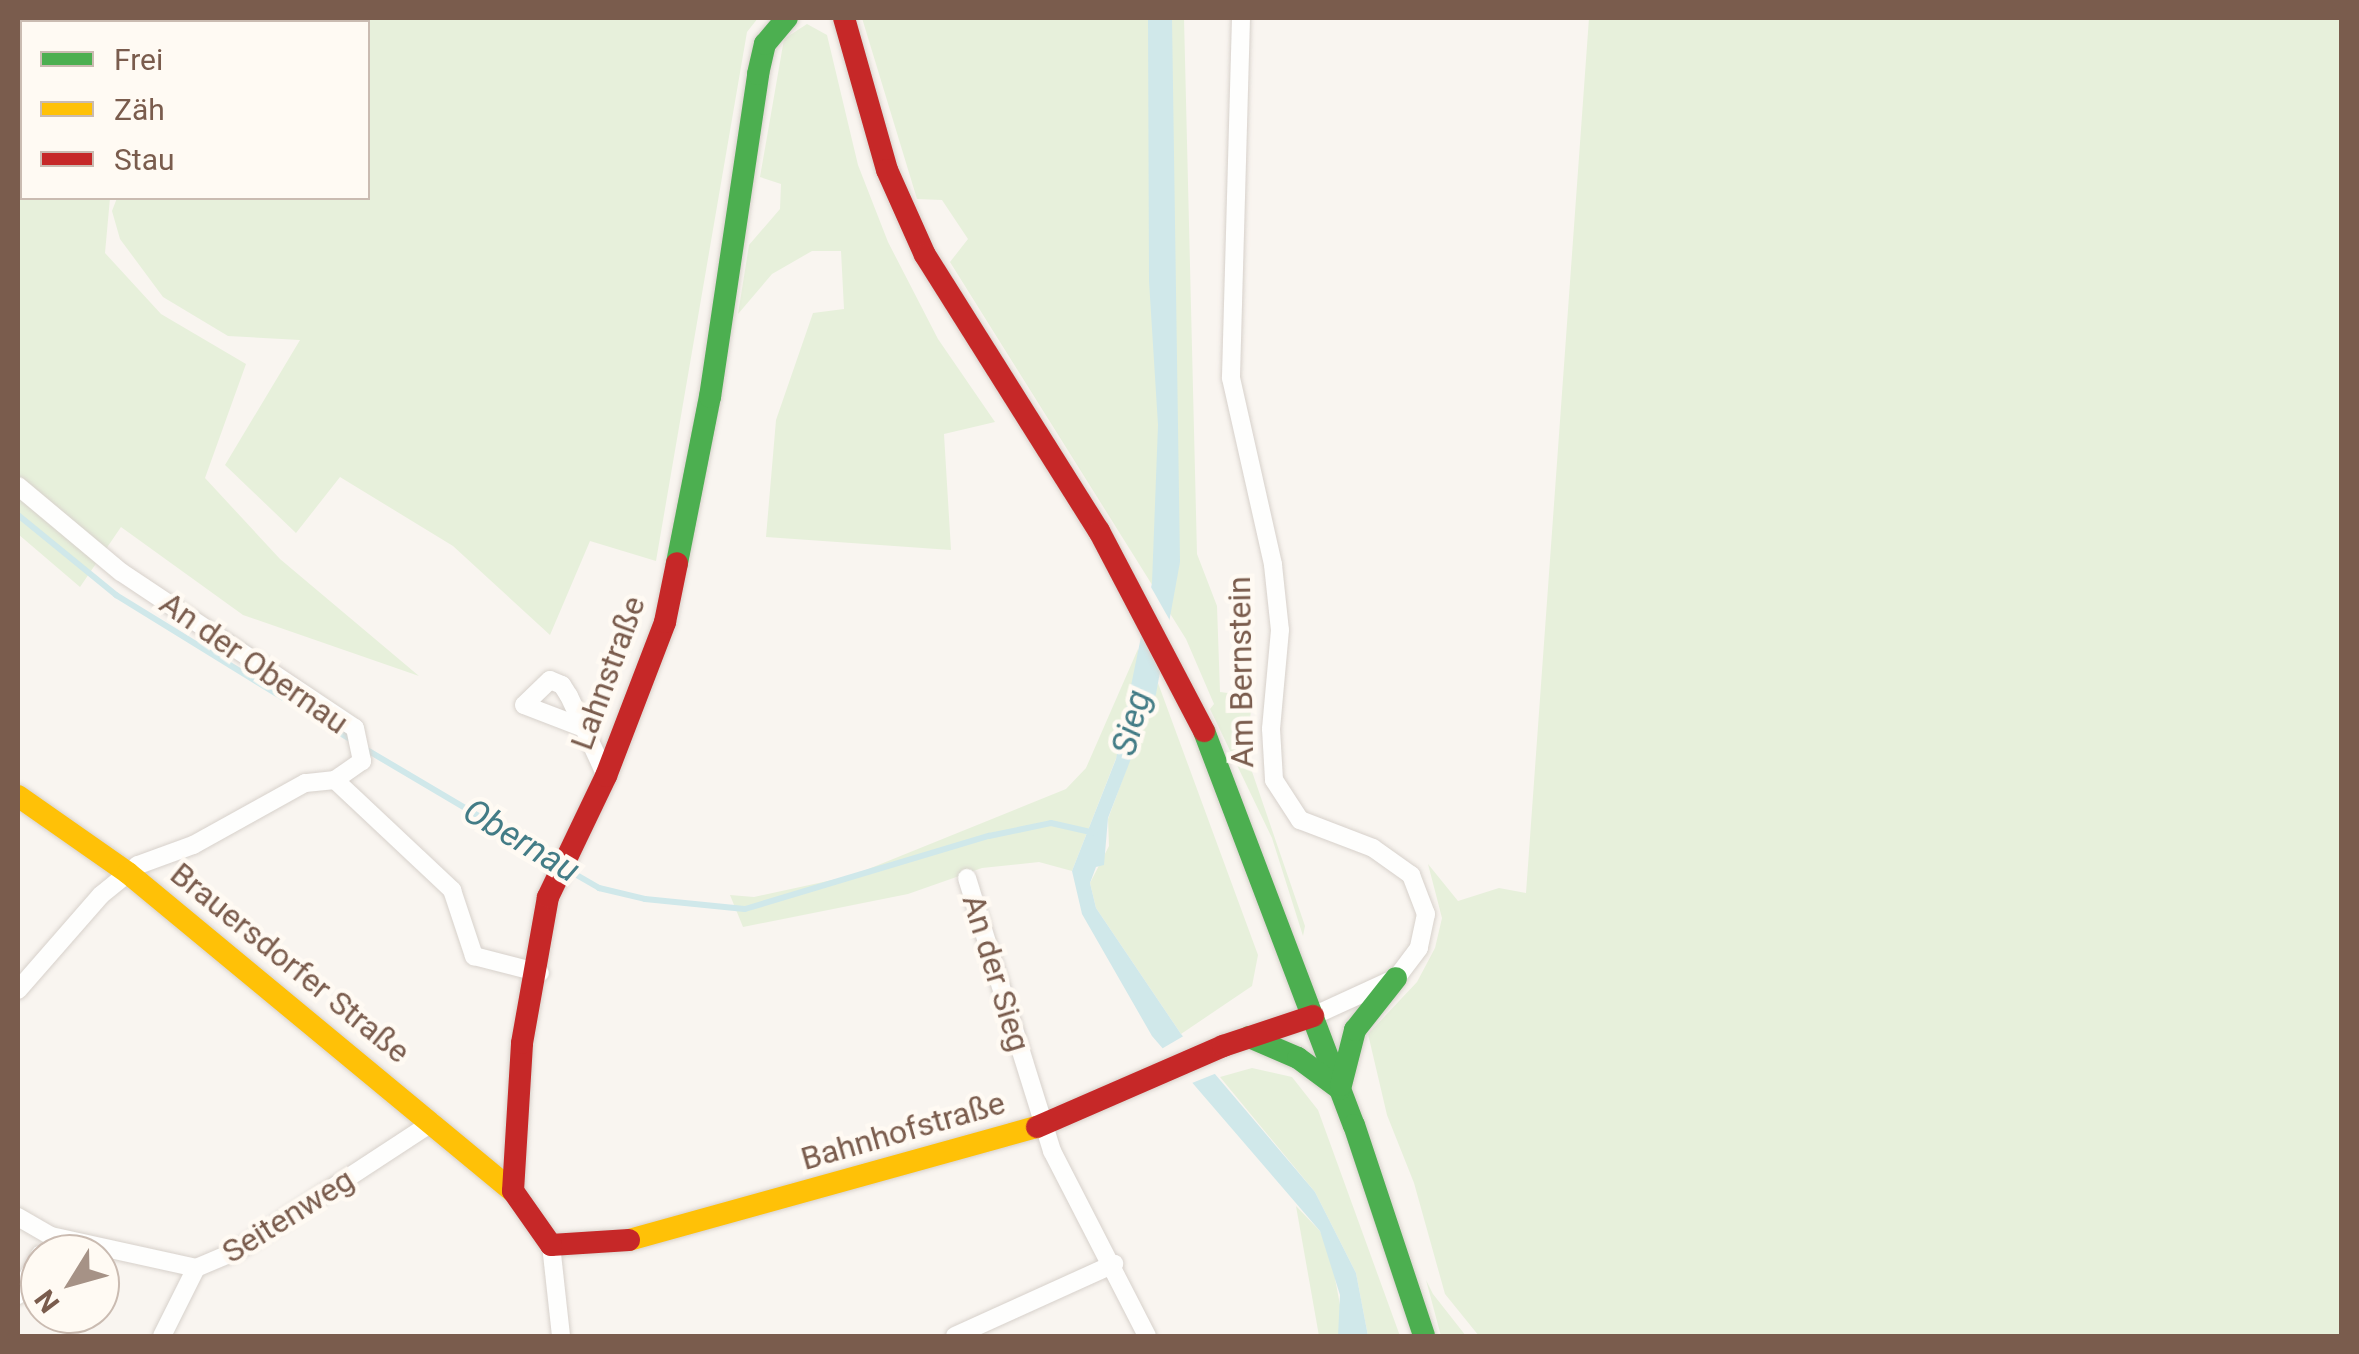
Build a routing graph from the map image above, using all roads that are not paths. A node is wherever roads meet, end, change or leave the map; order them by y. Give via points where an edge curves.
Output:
1 (787, 18) edge
2 (844, 18) edge
3 (1241, 18) edge
4 (18, 486) edge
5 (584, 728) dead end
6 (606, 776) junction
7 (335, 780) junction
8 (18, 796) edge
9 (128, 873) junction
10 (967, 878) dead end
11 (540, 973) junction
12 (1396, 978) junction
13 (18, 990) edge
14 (1313, 1016) junction
15 (1250, 1037) junction
16 (1341, 1090) junction
17 (433, 1122) junction
18 (1044, 1126) junction
19 (513, 1191) junction
20 (18, 1217) edge
21 (48, 1234) edge
22 (551, 1245) junction
23 (120, 1251) edge
24 (1114, 1264) junction
25 (196, 1268) junction
26 (162, 1336) edge
27 (561, 1336) edge
28 (955, 1336) edge
29 (1148, 1336) edge
30 (1424, 1336) edge

1 - 6 street, Lahnstraße via 765,44 758,74 710,396 665,622
2 - 14 street via 887,170 925,256 1100,531 1198,714
3 - 12 street, Am Bernstein via 1230,378 1275,582 1280,630 1270,757 1280,797 1300,820 1373,848 1411,875 1426,914 1419,948
4 - 7 street, An der Obernau via 122,572 302,690 358,735 362,761
5 - 6 street
6 - 11 street, Lahnstraße via 544,915
7 - 9 street, An der Obernau via 305,783
7 - 11 street via 452,890 474,956
8 - 9 street, Brauersdorfer Straße
9 - 13 street, An der Obernau
9 - 17 street, Brauersdorfer Straße
10 - 18 street, An der Sieg
11 - 19 street, Lahnstraße via 522,1043
12 - 14 street
12 - 16 street via 1355,1030
14 - 15 street
14 - 16 street
15 - 16 street via 1298,1058
15 - 18 street
16 - 30 street
17 - 19 street, Brauersdorfer Straße
17 - 25 street, Seitenweg via 236,1251
18 - 22 street, Bahnhofstraße via 628,1240
18 - 24 street, Bahnhofstraße
19 - 22 street
20 - 21 street, Seitenweg
22 - 27 street
23 - 25 street, Seitenweg
24 - 28 street
24 - 29 street, Bahnhofstraße
25 - 26 street

